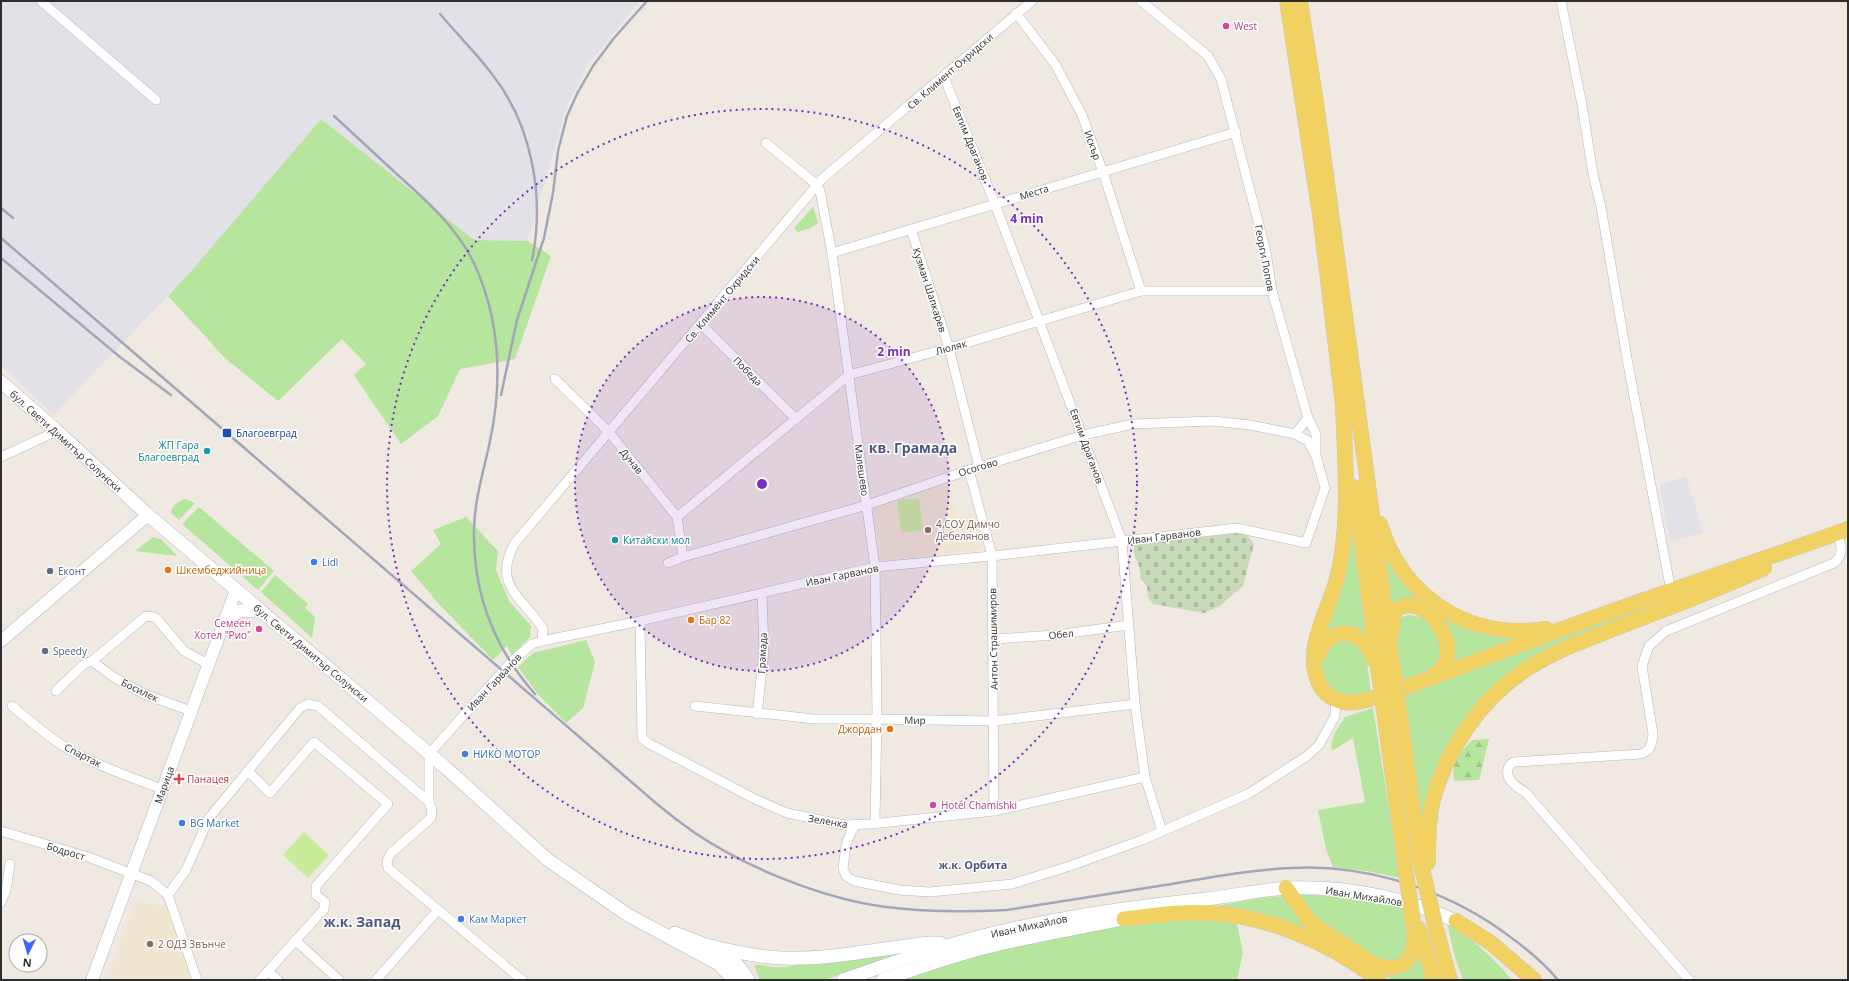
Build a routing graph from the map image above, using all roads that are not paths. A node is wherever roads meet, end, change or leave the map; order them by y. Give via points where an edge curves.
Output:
1 (41, 1) edge
2 (1032, 1) edge
3 (1141, 1) edge
4 (1287, 1) edge
5 (1300, 1) edge
6 (1561, 1) edge
7 (1016, 13) junction
8 (944, 77) junction
9 (156, 100) dead end
10 (1236, 132) junction
11 (766, 143) dead end
12 (1103, 172) junction
13 (817, 185) junction
14 (995, 204) junction
15 (911, 229) junction
16 (832, 253) junction
17 (1141, 291) junction
18 (1272, 291) junction
19 (1039, 320) junction
20 (701, 324) junction
21 (949, 348) junction
22 (849, 376) junction
23 (555, 380) dead end
24 (1, 382) edge
25 (1350, 404) junction
26 (1308, 418) junction
27 (796, 419) junction
28 (57, 430) junction
29 (609, 432) junction
30 (1295, 434) junction
31 (1083, 435) junction
32 (1316, 456) junction
33 (1, 457) edge
34 (979, 467) junction
35 (969, 470) junction
36 (867, 506) junction
37 (148, 515) junction
38 (677, 518) junction
39 (1842, 531) edge
40 (1122, 541) junction
41 (1810, 542) junction
42 (1306, 543) joint
43 (992, 556) junction
44 (683, 557) junction
45 (668, 563) dead end
46 (875, 567) junction
47 (236, 590) junction
48 (1671, 591) junction
49 (762, 593) junction
50 (259, 610) junction
51 (224, 620) junction
52 (640, 621) junction
53 (1128, 625) junction
54 (1572, 625) junction
55 (994, 639) junction
56 (1, 641) edge
57 (542, 641) junction
58 (92, 661) junction
59 (208, 664) junction
60 (1385, 664) junction
61 (1315, 673) junction
62 (1426, 680) junction
63 (56, 691) dead end
64 (1336, 700) junction
65 (1135, 704) junction
66 (12, 706) dead end
67 (695, 706) dead end
68 (191, 711) junction
69 (757, 714) junction
70 (877, 719) junction
71 (994, 721) junction
72 (1393, 724) junction
73 (430, 754) junction
74 (248, 771) junction
75 (1145, 777) junction
76 (162, 789) junction
77 (429, 802) junction
78 (994, 811) junction
79 (875, 823) junction
80 (856, 824) junction
81 (1, 831) edge
82 (1162, 832) junction
83 (1424, 863) junction
84 (10, 864) dead end
85 (131, 873) junction
86 (1286, 888) junction
87 (168, 895) junction
88 (1221, 898) junction
89 (1, 902) edge
90 (438, 910) junction
91 (628, 915) junction
92 (1124, 919) junction
93 (1456, 921) junction
94 (1417, 928) junction
95 (295, 940) junction
96 (956, 943) junction
97 (702, 944) junction
98 (268, 971) junction
99 (92, 980) edge
100 (197, 980) edge
101 (260, 980) edge
102 (278, 980) edge
103 (339, 980) edge
104 (376, 980) edge
105 (522, 980) edge
106 (734, 980) edge
107 (748, 980) edge
108 (843, 980) edge
109 (883, 980) edge
110 (1379, 980) edge
111 (1434, 980) edge
112 (1450, 980) edge
113 (1518, 980) edge
114 (1534, 980) edge
115 (1690, 980) edge

1 - 9 street
2 - 7 street, Св. Климент Охридски
3 - 10 street, Георги Попов via 1208,56 1221,79
4 - 25 main road
5 - 25 main road via 1318,109
6 - 48 street
7 - 8 street, Св. Климент Охридски
7 - 12 street, Искър via 1055,64 1082,115
8 - 13 street, Св. Климент Охридски
8 - 14 street, Евтим Драганов
10 - 12 street, Места
10 - 18 street, Георги Попов via 1266,252
11 - 13 street
12 - 14 street, Места
12 - 17 street, Искър
13 - 16 street, Малешево
13 - 20 street, Св. Климент Охридски
14 - 15 street, Места
14 - 19 street, Евтим Драганов
15 - 16 street, Места
15 - 21 street, Кузман Шапкарев
16 - 22 street, Малешево
17 - 18 street, Люляк
17 - 19 street, Люляк
18 - 26 street, Георги Попов
19 - 21 street, Люляк
19 - 31 street, Евтим Драганов
20 - 27 street, Победа
20 - 29 street, Св. Климент Охридски
21 - 22 street, Люляк
21 - 34 street, Кузман Шапкарев
22 - 27 street, Люляк
22 - 36 street, Малешево
23 - 29 street, Дунав
24 - 28 main road, бул. Свети Димитър Солунски
25 - 54 main road via 1383,534 1399,566 1417,589 1432,602 1467,622 1524,632
25 - 60 main road
25 - 61 main road via 1343,546 1336,580 1313,651
26 - 30 street
26 - 32 street, Георги Попов via 1316,434
27 - 38 street, Люляк
28 - 33 street
28 - 37 main road, бул. Свети Димитър Солунски
29 - 38 street, Дунав
29 - 57 street, Св. Климент Охридски via 515,543 507,561 506,574 509,585 543,628
30 - 31 street, Осогово via 1250,424 1213,421 1133,424
30 - 32 street via 1308,441
31 - 34 street, Осогово
31 - 40 street, Евтим Драганов
32 - 42 street, Георги Попов via 1325,488
34 - 35 street, Осогово
35 - 36 street, Осогово
35 - 43 street, Антон Страшимиров
36 - 44 street, Осогово
36 - 46 street, Малешево
37 - 47 main road, бул. Свети Димитър Солунски
37 - 56 street
38 - 44 street, Дунав
39 - 41 main road
39 - 115 street via 1842,552 1839,560 1834,563 1666,631 1649,646 1642,666 1653,734 1648,751 1641,754 1514,762 1509,765 1507,776 1510,781 1526,793
40 - 42 street, Иван Гарванов via 1237,528
40 - 43 street, Иван Гарванов
40 - 53 street, Евтим Драганов
41 - 48 main road
41 - 83 main road via 1761,570 1563,649 1522,671 1511,680 1468,726 1446,765 1436,790
43 - 46 street, Иван Гарванов
43 - 55 street, Антон Страшимиров
44 - 45 street, Осогово
46 - 49 street, Иван Гарванов
46 - 70 street, Малешево
47 - 50 main road, бул. Свети Димитър Солунски
47 - 51 street, Марица
48 - 54 main road
49 - 52 street, Иван Гарванов
49 - 69 street, Грамада via 764,652
50 - 51 main road via 239,611
50 - 73 main road, бул. Свети Димитър Солунски
51 - 59 street, Марица
52 - 57 street, Иван Гарванов
52 - 80 street, Зеленка via 642,738 711,777 787,813 844,825
53 - 55 street, Обел
53 - 65 street, Евтим Драганов
54 - 62 main road
55 - 71 street, Антон Страшимиров
57 - 73 street, Иван Гарванов via 532,644 511,662
58 - 59 street via 143,618 150,616 156,618 187,654
58 - 63 street via 84,664
58 - 68 street, Босилек via 115,678 144,694
59 - 68 street, Марица
60 - 61 main road via 1361,640 1342,634 1322,644
60 - 62 main road via 1394,612 1406,607 1424,610 1439,623 1445,634 1446,646 1443,668
60 - 72 main road, bridge
61 - 64 main road via 1322,690
62 - 64 main road via 1363,701 1347,703
64 - 82 street via 1332,724 1319,745 1308,756 1248,794
65 - 71 street, Мир
65 - 75 street, Евтим Драганов
66 - 76 street, Спартак via 68,749 97,764
67 - 69 street, Мир
68 - 76 street, Марица
69 - 70 street, Мир via 814,719
70 - 71 street, Мир
70 - 79 street, Малешево
71 - 78 street, Антон Страшимиров
72 - 83 main road
72 - 94 main road, bridge via 1406,866
73 - 77 street
73 - 91 main road, бул. Свети Димитър Солунски via 548,860
74 - 77 street via 300,708 308,704 318,706
74 - 87 street via 209,818 186,870
74 - 95 street via 270,793 314,742 388,804 316,886 316,895 325,902 325,906
75 - 78 street, Зеленка
75 - 82 street, Евтим Драганов
76 - 85 street, Марица
77 - 90 street via 431,818 391,853 387,861 388,868
78 - 79 street, Зеленка
79 - 80 street, Зеленка
80 - 82 street via 845,851 843,868 846,876 869,885 930,892 1012,884
81 - 85 street, Бодрост via 88,857
83 - 112 main road, bridge via 1435,925
84 - 89 street via 6,890
85 - 87 street, Бодрост via 152,881
85 - 99 street, Марица
86 - 88 main road, Иван Михайлов
86 - 93 main road, Иван Михайлов via 1327,889 1367,894 1408,903
86 - 94 main road via 1305,917 1317,928 1373,964 1395,968 1407,961 1414,949
87 - 100 street
88 - 92 main road, Иван Михайлов
88 - 96 main road, Иван Михайлов via 1166,903 1054,920
90 - 104 street
90 - 105 street
91 - 97 main road, бул. Свети Димитър Солунски
91 - 106 main road, бул. Свети Димитър Солунски via 719,964
92 - 109 main road, Иван Михайлов via 988,947
92 - 110 main road via 1208,913 1246,917 1286,929 1321,944
93 - 113 main road via 1490,947
93 - 114 main road via 1492,943
94 - 111 main road
95 - 98 street
95 - 103 street
96 - 97 main road via 929,943 784,958 733,952
96 - 108 main road, Иван Михайлов
97 - 107 main road, бул. Свети Димитър Солунски via 729,957
98 - 101 street
98 - 102 street

